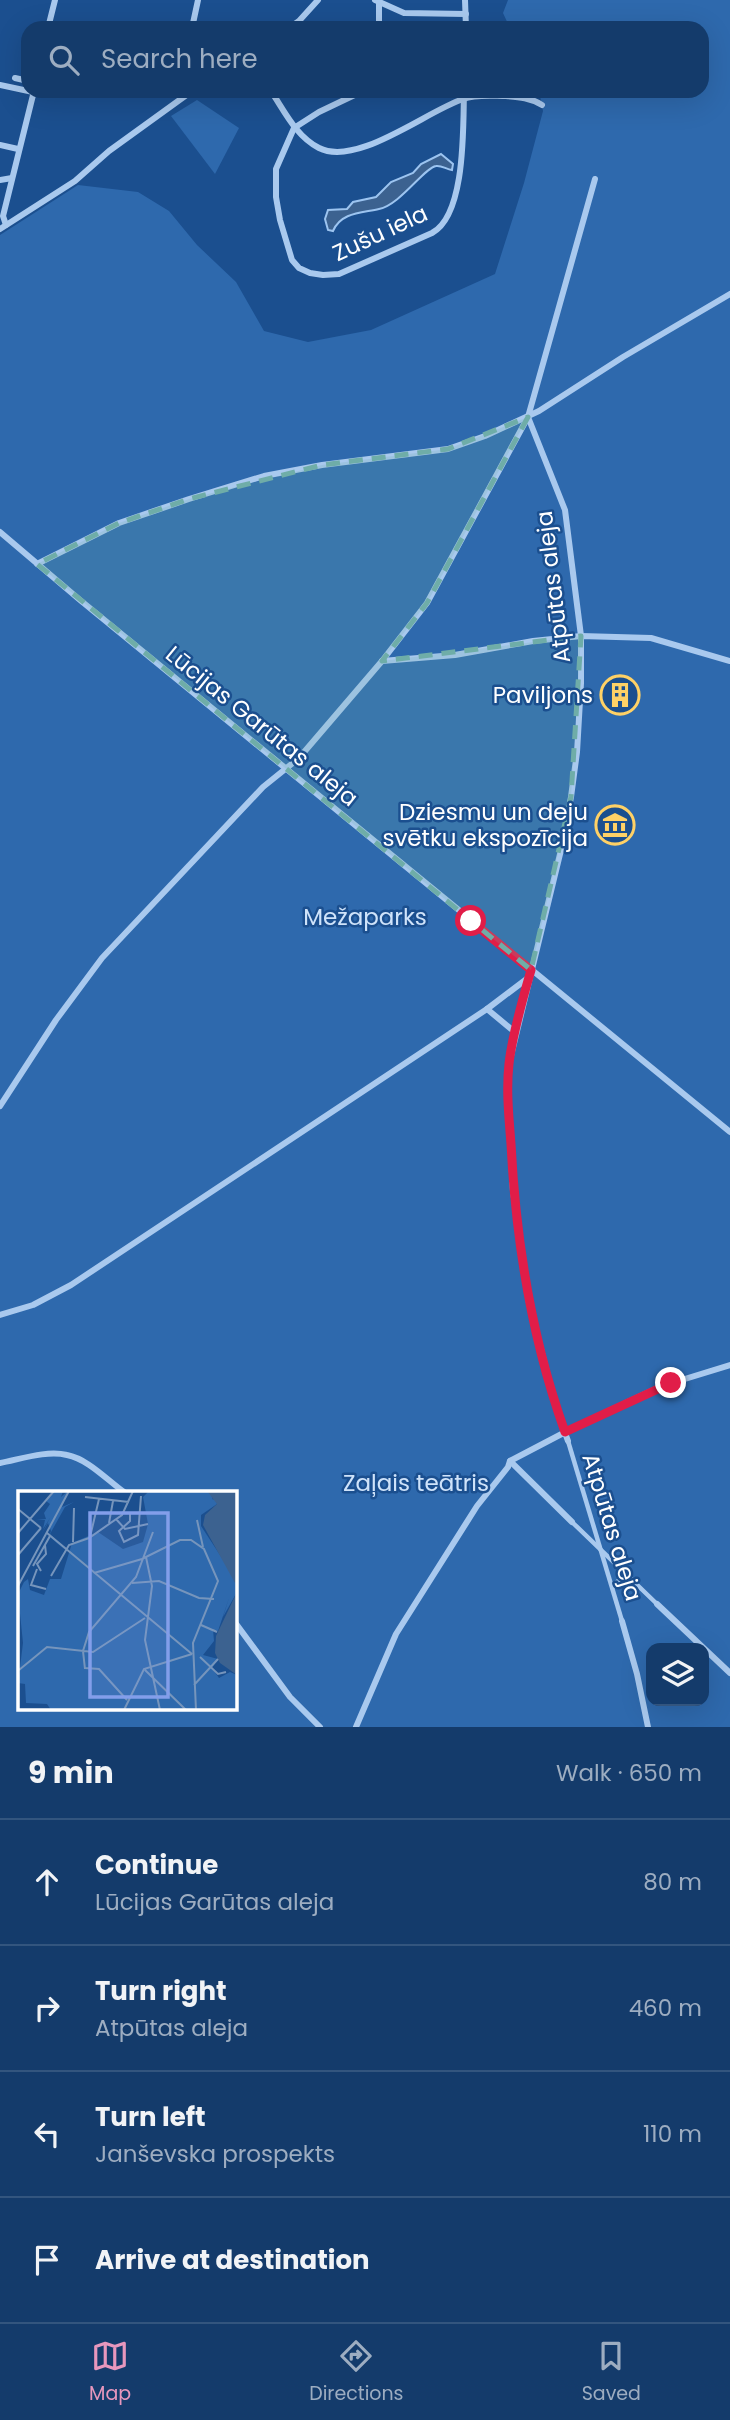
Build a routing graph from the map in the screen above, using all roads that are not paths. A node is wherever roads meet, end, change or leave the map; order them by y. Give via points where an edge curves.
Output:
1 (55, 0) edge
2 (198, 0) edge
3 (318, 0) edge
4 (466, 0) edge
5 (377, 1) edge
6 (466, 14) junction
7 (50, 21) edge
8 (194, 21) edge
9 (299, 21) edge
10 (378, 21) edge
11 (466, 21) edge
12 (15, 78) dead end
13 (21, 80) edge
14 (0, 85) edge
15 (21, 89) edge
16 (31, 98) edge
17 (178, 98) edge
18 (275, 98) edge
19 (348, 98) edge
20 (458, 98) edge
21 (464, 98) edge
22 (517, 98) edge
23 (542, 105) dead end
24 (294, 128) junction
25 (0, 145) edge
26 (18, 149) junction
27 (12, 178) junction
28 (595, 179) dead end
29 (0, 180) edge
30 (3, 227) edge
31 (730, 294) edge
32 (528, 417) junction
33 (0, 532) edge
34 (37, 564) junction
35 (581, 636) junction
36 (382, 661) junction
37 (730, 661) edge
38 (287, 768) junction
39 (531, 974) junction
40 (487, 1009) junction
41 (516, 1033) junction
42 (0, 1107) edge
43 (730, 1132) edge
44 (0, 1315) edge
45 (730, 1365) edge
46 (565, 1432) junction
47 (568, 1441) joint
48 (510, 1461) junction
49 (0, 1463) edge
50 (121, 1491) edge
51 (572, 1522) joint
52 (601, 1551) junction
53 (625, 1573) junction
54 (613, 1588) junction
55 (657, 1604) joint
56 (622, 1620) joint
57 (236, 1624) edge
58 (730, 1673) edge
59 (320, 1727) edge
60 (356, 1727) edge
61 (648, 1727) edge

1 - 7 street
2 - 8 street
3 - 9 street
4 - 6 street
5 - 6 street via 404,13
5 - 10 street
6 - 11 street
12 - 13 street
14 - 15 street
16 - 26 street
17 - 30 street via 75,180
18 - 24 street
19 - 24 street
20 - 24 street via 353,152 321,149
21 - 24 street, Zušu iela via 462,148 454,201 446,221 432,233 330,275 310,273 296,265 283,234 275,175
22 - 23 street
25 - 26 street
26 - 27 street
27 - 29 street
27 - 30 street
28 - 32 street
31 - 32 street
32 - 34 street via 448,449 264,476 119,523
32 - 35 street, Atpūtas aleja via 565,510
32 - 36 street via 428,603
33 - 34 street, Lūcijas Garūtas aleja
34 - 38 street, Lūcijas Garūtas aleja
35 - 36 street
35 - 37 street via 651,638
35 - 39 street, Atpūtas aleja via 571,797
36 - 38 street
38 - 39 street, Lūcijas Garūtas aleja
38 - 42 street via 263,787 103,958
39 - 40 street
39 - 41 street, Atpūtas aleja
39 - 43 street, Lūcijas Garūtas aleja
40 - 41 street
40 - 44 street via 71,1285 33,1305
41 - 46 street, Atpūtas aleja via 508,1101 513,1191 529,1303
45 - 46 street via 671,1383
46 - 47 street, Atpūtas aleja
46 - 48 street
47 - 52 street, Atpūtas aleja
48 - 51 street
48 - 60 street via 396,1634
49 - 50 street via 68,1455
51 - 52 street
52 - 53 street
52 - 54 street, Atpūtas aleja
53 - 54 street
53 - 55 street
54 - 56 street, Atpūtas aleja
55 - 58 street
56 - 61 street, Atpūtas aleja
57 - 59 street via 290,1697

